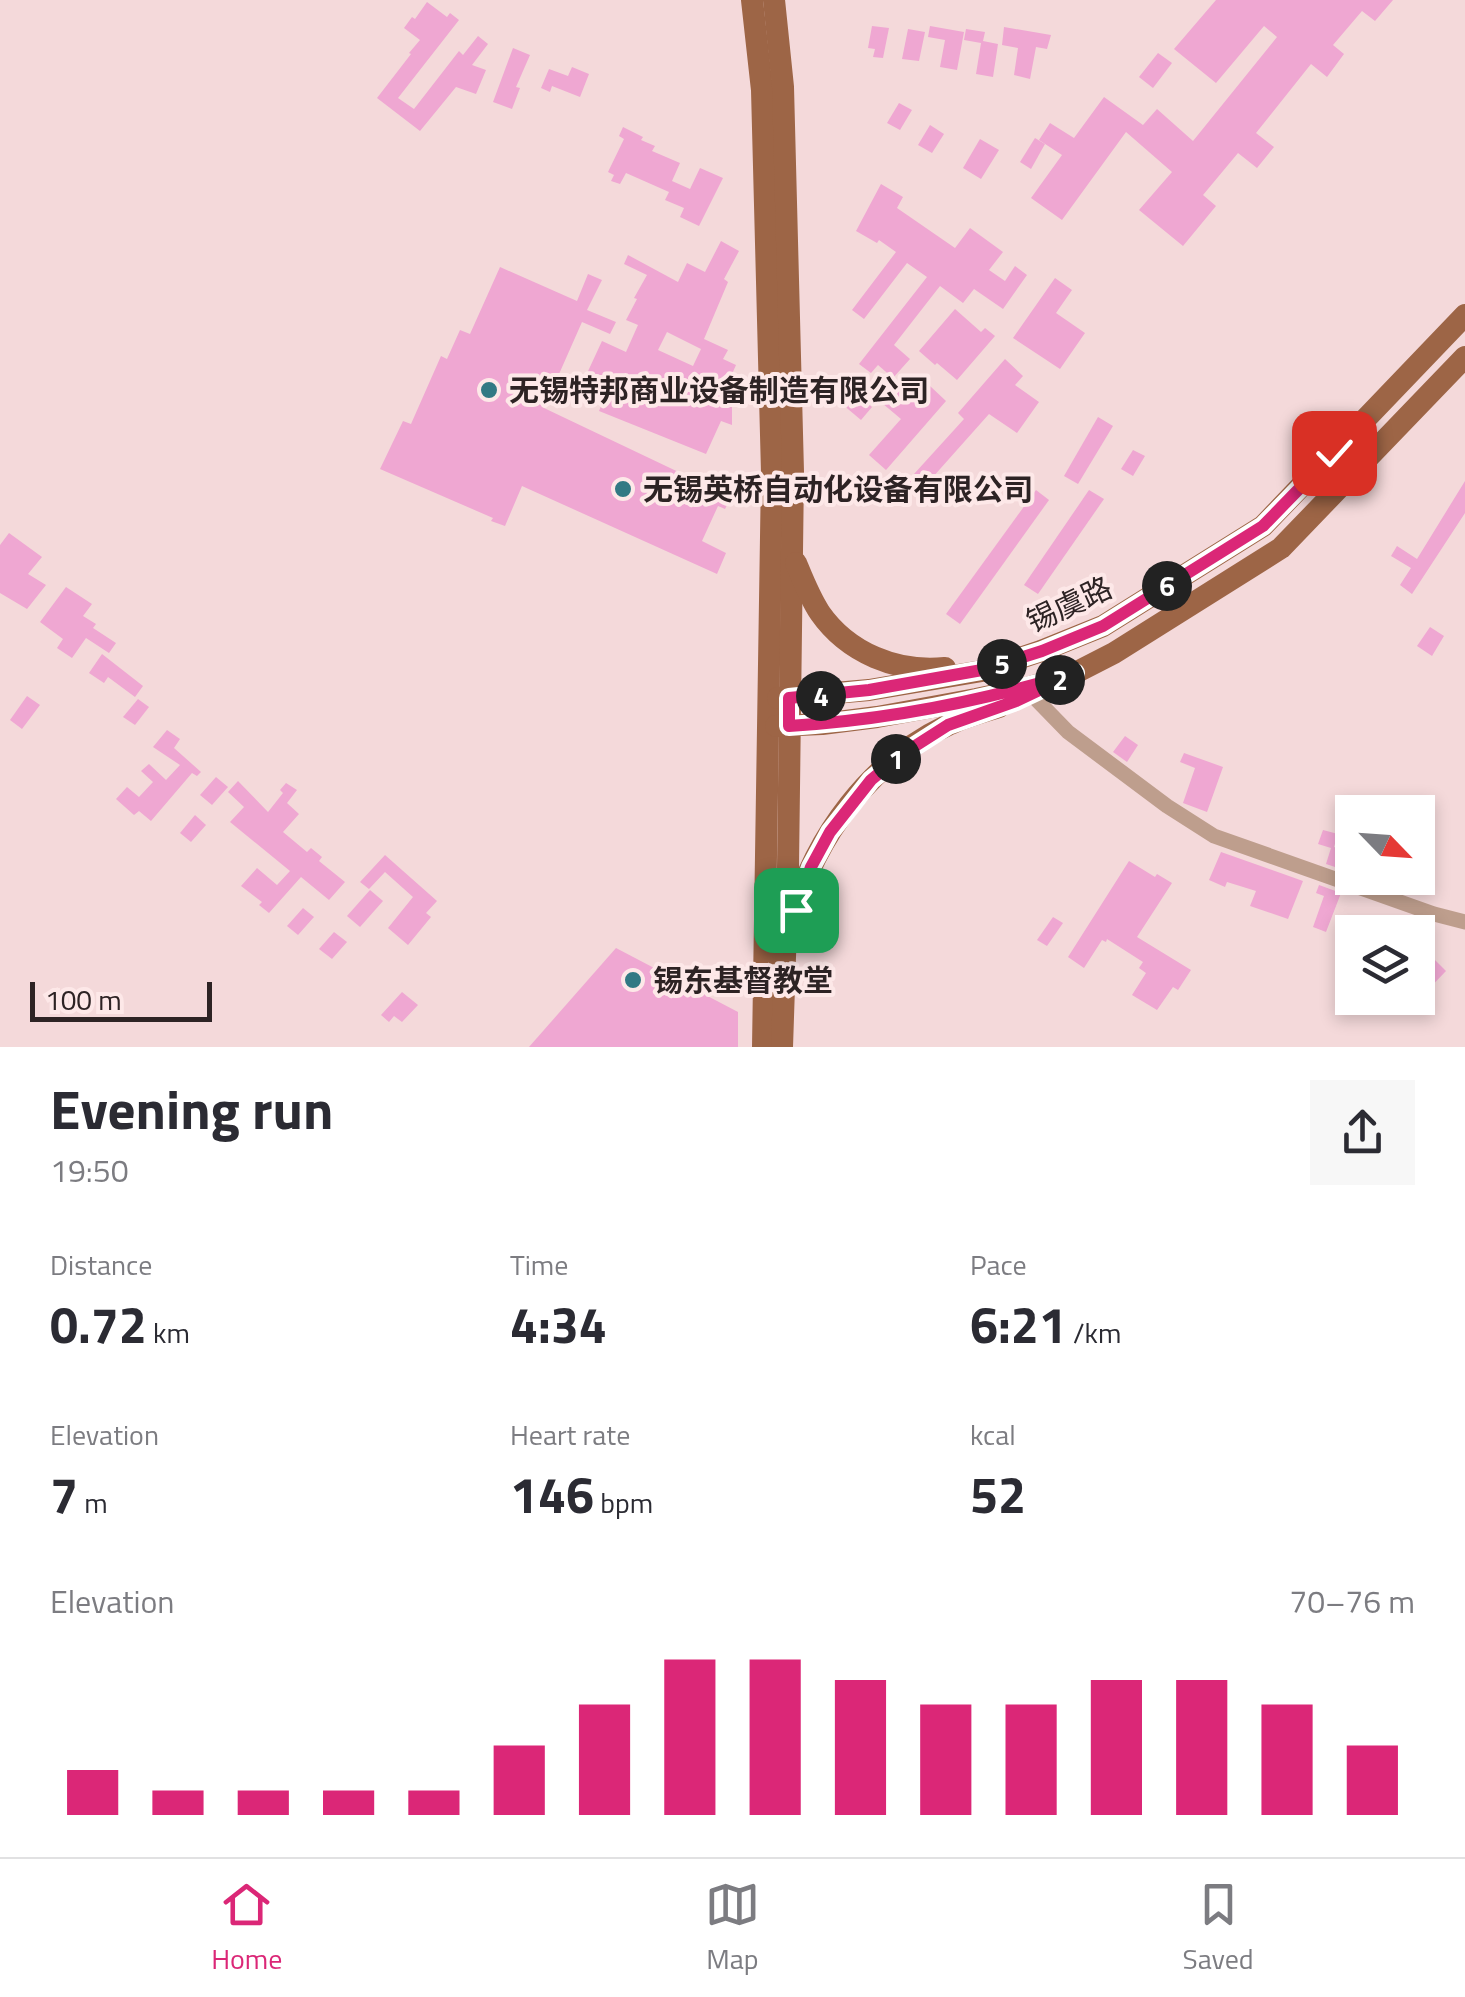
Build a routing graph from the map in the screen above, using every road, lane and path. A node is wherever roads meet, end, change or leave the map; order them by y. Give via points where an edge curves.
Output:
1 (752, 0) edge
2 (774, 0) edge
3 (1465, 314) edge
4 (1465, 357) edge
5 (791, 553) junction
6 (1042, 651) junction
7 (1075, 673) junction
8 (1031, 694) junction
9 (779, 698) junction
10 (778, 726) junction
11 (1465, 922) edge
12 (785, 950) junction
13 (773, 1005) junction
14 (769, 1045) edge

1 - 9 main road via 762,90
2 - 5 main road via 783,87
3 - 6 main road, 锡虞路 via 1263,526 1103,626
4 - 7 main road, 锡虞路 via 1281,548
5 - 6 main road via 832,628 885,662 940,668
5 - 9 main road
6 - 9 main road, 锡虞路 via 924,682
7 - 8 main road
7 - 10 main road, 锡虞路 via 976,699
8 - 11 street via 1068,732 1214,836
8 - 12 main road via 948,725 871,780 811,867
9 - 10 main road
10 - 12 main road
10 - 13 main road
12 - 13 main road
13 - 14 main road

